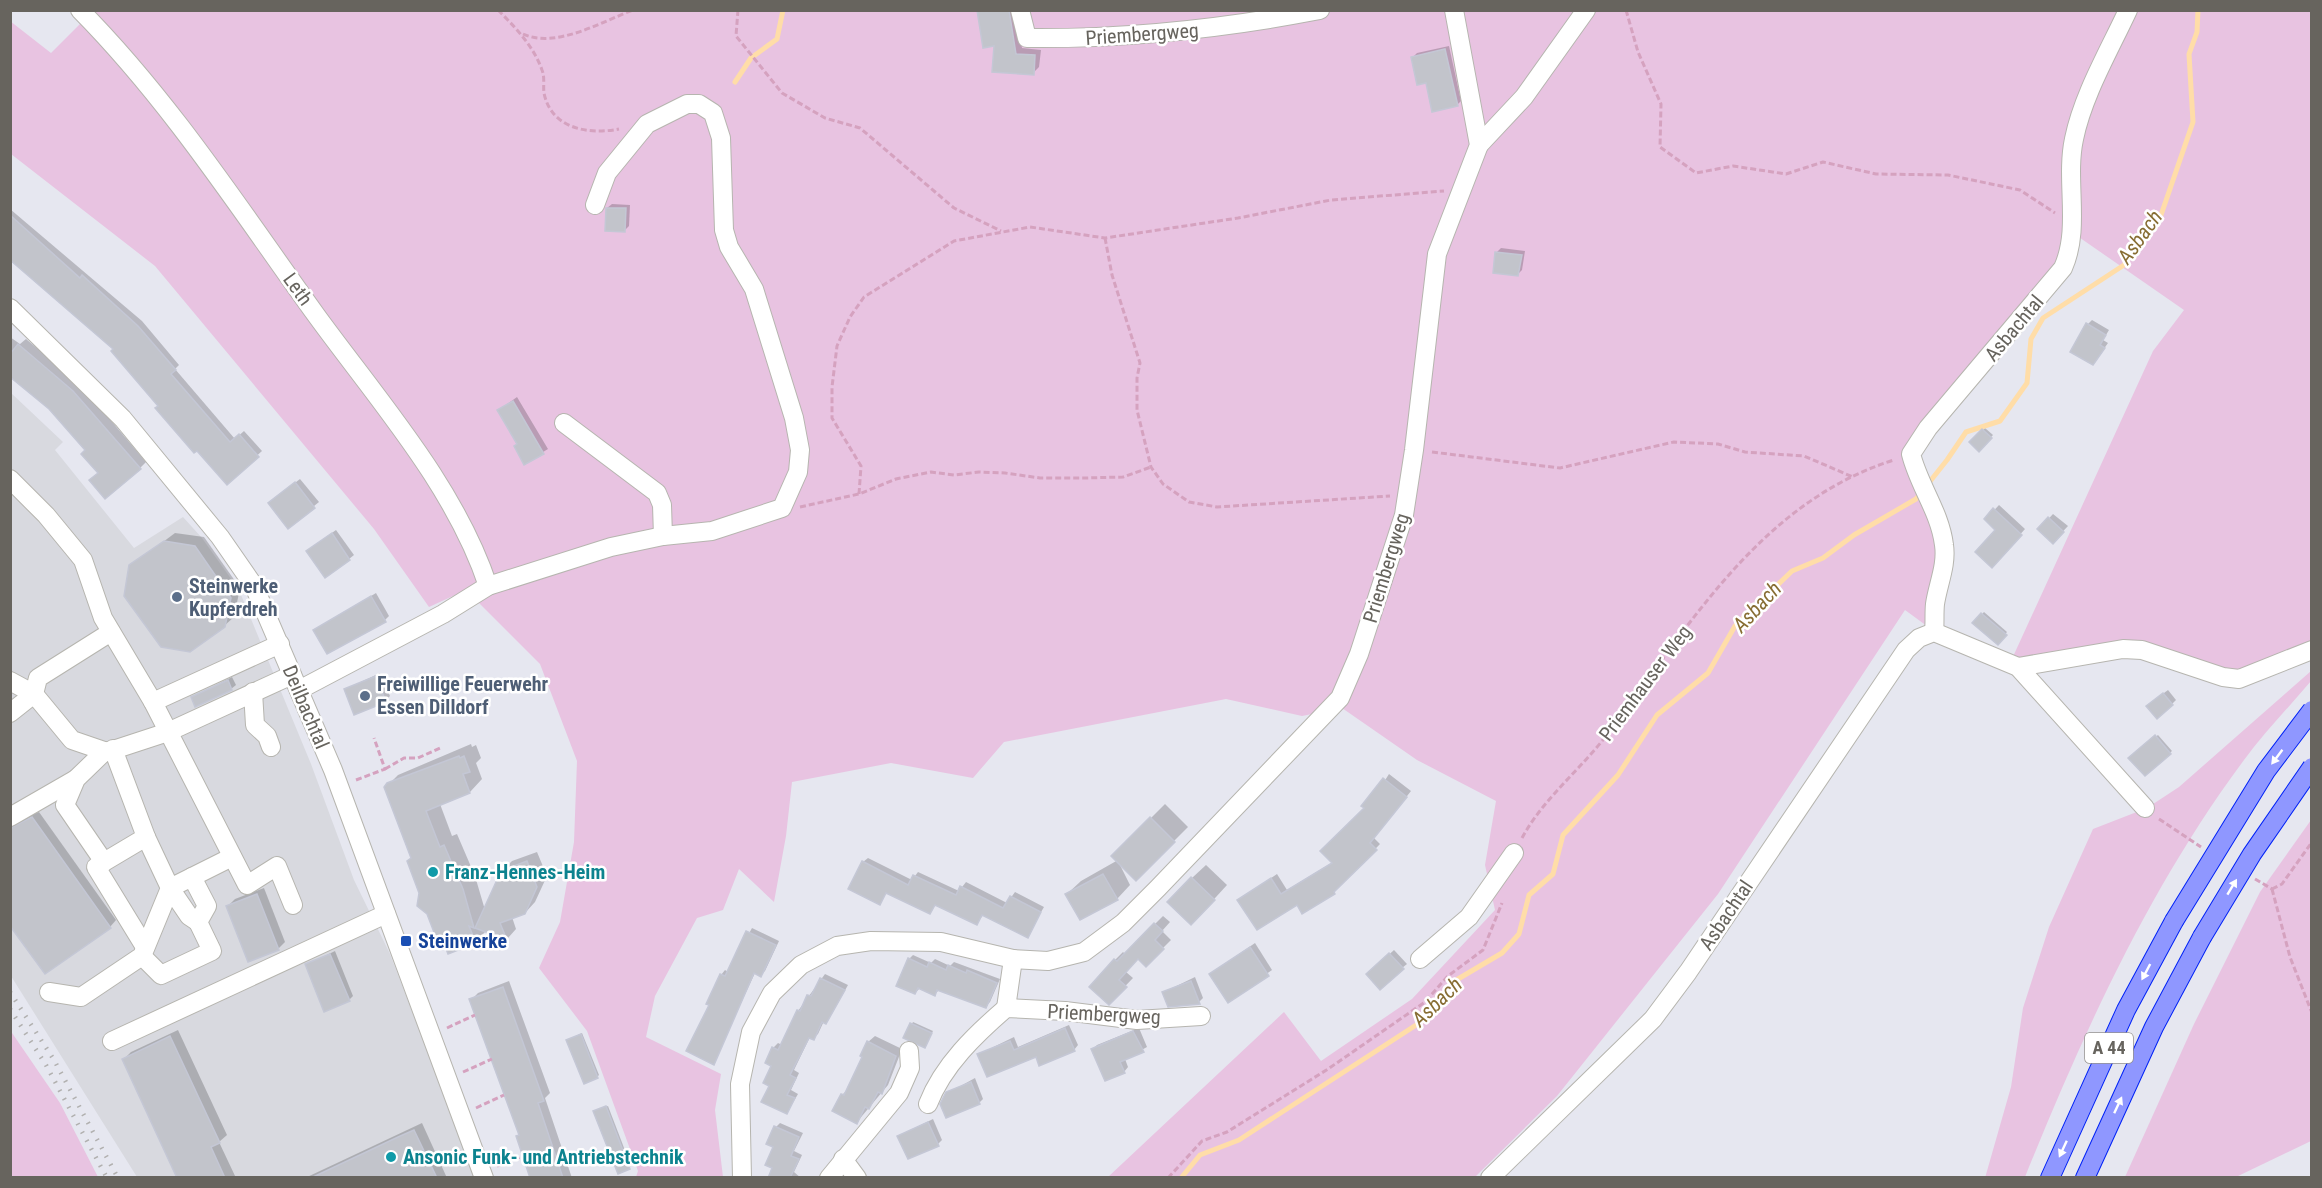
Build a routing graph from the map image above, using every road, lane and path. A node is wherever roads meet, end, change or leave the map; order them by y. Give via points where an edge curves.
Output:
1 (80, 10) edge
2 (498, 10) edge
3 (738, 10) edge
4 (1020, 10) edge
5 (1320, 10) edge
6 (1454, 10) edge
7 (1586, 10) edge
8 (1626, 10) edge
9 (2128, 10) edge
10 (631, 11) edge
11 (522, 34) junction
12 (647, 124) junction
13 (1479, 145) junction
14 (1463, 189) junction
15 (595, 205) dead end
16 (2072, 224) junction
17 (1001, 231) junction
18 (1105, 238) junction
19 (10, 308) edge
20 (564, 423) dead end
21 (1414, 450) junction
22 (1911, 454) junction
23 (1151, 467) junction
24 (1853, 477) junction
25 (10, 480) edge
26 (859, 494) junction
27 (1407, 496) junction
28 (782, 508) junction
29 (663, 536) junction
30 (483, 589) junction
31 (111, 632) junction
32 (1934, 632) junction
33 (280, 644) junction
34 (2312, 650) edge
35 (2018, 667) junction
36 (10, 681) edge
37 (295, 682) junction
38 (253, 692) junction
39 (34, 694) junction
40 (153, 702) junction
41 (2312, 710) edge
42 (10, 712) edge
43 (168, 732) junction
44 (374, 738) dead end
45 (272, 747) dead end
46 (440, 748) dead end
47 (109, 750) junction
48 (2312, 767) edge
49 (385, 769) junction
50 (76, 779) junction
51 (339, 786) junction
52 (2145, 808) dead end
53 (10, 817) edge
54 (146, 837) junction
55 (2312, 842) edge
56 (1514, 853) joint
57 (232, 857) junction
58 (104, 862) junction
59 (192, 877) junction
60 (170, 888) junction
61 (1503, 900) dead end
62 (293, 905) dead end
63 (386, 914) junction
64 (198, 922) junction
65 (143, 951) junction
66 (1013, 958) junction
67 (1420, 959) dead end
68 (49, 992) dead end
69 (1006, 1008) junction
70 (2312, 1013) edge
71 (475, 1015) dead end
72 (1201, 1016) dead end
73 (430, 1035) junction
74 (112, 1041) dead end
75 (909, 1051) dead end
76 (492, 1059) dead end
77 (446, 1080) junction
78 (504, 1095) dead end
79 (928, 1104) dead end
80 (460, 1114) junction
81 (523, 1156) dead end
82 (843, 1159) junction
83 (483, 1175) edge
84 (742, 1178) edge
85 (829, 1178) edge
86 (857, 1178) edge
87 (1168, 1178) edge
88 (1490, 1178) edge
89 (2050, 1178) edge
90 (2085, 1178) edge

1 - 30 street, Leth via 165,105 424,463 471,540
2 - 11 path
3 - 17 path via 736,36 782,93 825,118 860,128 954,208
4 - 5 street, Priembergweg via 1027,38 1073,39 1164,34 1249,24
6 - 13 street
7 - 13 street via 1524,97
8 - 16 path via 1638,52 1661,104 1660,147 1696,173 1733,166 1786,174 1823,162 1876,174 1948,175 2020,190
9 - 16 street, Asbachtal via 2073,140
10 - 11 path via 544,40
11 - 12 path via 543,71 544,94 560,120 589,131
12 - 15 street via 608,172
12 - 28 street via 687,104 708,108 719,124 724,230 729,247 754,289 794,418 800,450 798,472
13 - 14 street, Priembergweg
14 - 18 path via 1331,200
14 - 21 street, Priembergweg via 1437,254
16 - 22 street, Asbachtal via 2068,256 2056,278
17 - 18 path via 1030,227
17 - 26 path via 954,241 864,297 850,317 837,346 832,418 861,466
18 - 23 path via 1112,275 1140,363 1137,410
19 - 33 street, Deilbachtal via 123,418 213,528 254,586
20 - 29 street via 657,493 662,505
21 - 24 path via 1560,468 1674,442 1707,444 1745,452 1804,456
21 - 27 street, Priembergweg
22 - 24 path, Priemhauser Weg
22 - 32 street via 1916,475 1931,500 1944,546
23 - 26 path via 1122,477 1085,478 931,472 896,479
23 - 27 path via 1163,484 1189,502 1216,507
24 - 56 path, Priemhauser Weg via 1818,496 1740,561 1603,739 1540,810
25 - 31 street via 46,515 83,560
26 - 28 path via 795,509
27 - 66 street, Priembergweg via 1359,654 1348,682 1328,712 1158,888 1098,944 1077,955 1048,961
28 - 29 street via 712,531
29 - 30 street via 611,547
30 - 37 street via 443,614
31 - 39 street via 38,678
31 - 40 street
32 - 35 street
32 - 88 street, Asbachtal via 1919,638 1906,650 1653,1019
33 - 37 street, Deilbachtal
33 - 40 street
34 - 35 street via 2239,679 2142,650 2123,649
35 - 52 street
36 - 39 street
37 - 38 street
37 - 51 street, Deilbachtal
38 - 43 street
38 - 45 street via 255,725
39 - 42 street
39 - 47 street via 72,740
40 - 43 street
41 -> 89 highway, A 44, bridge via 2254,790 2174,921 2126,1010
43 - 47 street
43 - 57 street
44 - 49 path
46 - 49 path via 418,758 404,758
47 - 50 street
47 - 54 street
90 -> 48 highway, A 44, bridge via 2154,1027 2202,937 2252,854
49 - 51 path
50 - 53 street
50 - 58 street via 65,805
51 - 63 street, Deilbachtal
54 - 58 street
54 - 60 street
55 - 70 path via 2282,884 2272,889 2290,957
56 - 67 street via 1469,917
57 - 59 street
57 - 62 street via 247,885 277,866
58 - 65 street via 96,867
59 - 60 street
59 - 64 street via 207,906
60 - 64 street via 189,916
60 - 65 street
61 - 87 path via 1483,950 1448,976 1425,1002 1227,1132 1202,1141
63 - 73 street, Deilbachtal
63 - 74 street
64 - 65 street via 212,951 161,975
65 - 68 street via 81,997
66 - 69 street
66 - 84 street, Priembergweg via 941,942 871,941 837,946 801,965 772,993 760,1011 747,1047 740,1104
69 - 72 street, Priembergweg via 1137,1020
69 - 79 street via 956,1059
71 - 73 path
73 - 77 street, Deilbachtal
75 - 82 street via 910,1068 899,1093
76 - 77 path
77 - 80 street, Deilbachtal
78 - 80 path
80 - 83 street, Deilbachtal
81 - 83 path
82 - 85 street
82 - 86 street

